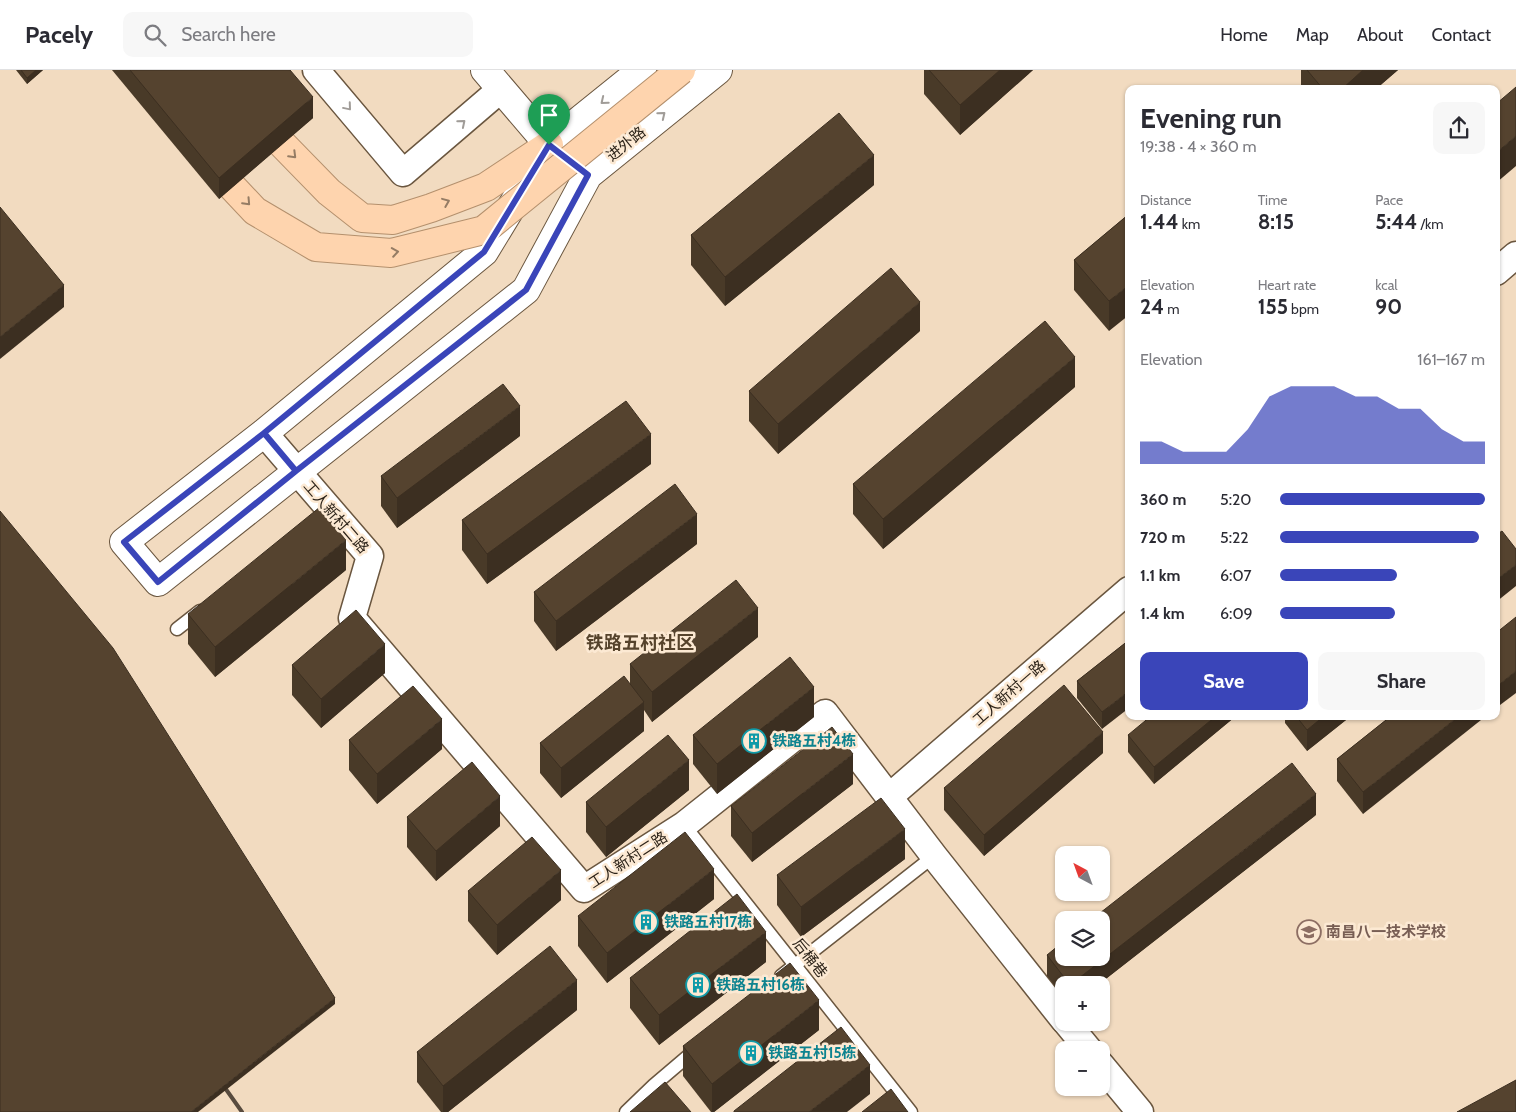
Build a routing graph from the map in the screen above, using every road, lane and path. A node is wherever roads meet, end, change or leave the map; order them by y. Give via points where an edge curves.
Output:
1 (210, 70) edge
2 (316, 70) edge
3 (642, 70) edge
4 (681, 70) edge
5 (718, 70) edge
6 (493, 80) edge
7 (189, 140) edge
8 (549, 145) junction
9 (588, 175) junction
10 (1516, 255) edge
11 (1500, 269) edge
12 (264, 433) junction
13 (296, 471) junction
14 (1125, 593) edge
15 (208, 605) edge
16 (177, 629) dead end
17 (889, 797) junction
18 (684, 825) junction
19 (934, 856) junction
20 (794, 965) junction
21 (772, 984) edge
22 (1055, 1008) edge
23 (1073, 1031) edge
24 (706, 1041) edge
25 (1082, 1041) edge
26 (1110, 1076) edge
27 (626, 1112) edge
28 (911, 1112) edge
29 (1140, 1112) edge

1 -> 8 highway via 329,192 362,218 393,220 431,208 486,186
2 -> 6 street via 403,173
3 -> 8 street, 进外路
7 -> 4 highway, bridge via 255,211 316,247 391,253 484,230
9 -> 5 street, 进外路
6 - 8 street
8 - 9 street
8 - 12 street, 进外路 via 484,252
9 - 13 street, 进外路 via 526,290
10 - 11 street
12 - 13 street, 工人新村二路
12 - 13 street, 进外路 via 124,542 158,582
13 - 18 street, 工人新村二路 via 326,512 370,556 352,618 584,889
14 - 17 street, 工人新村一路
15 - 16 lane
17 - 18 street, 工人新村二路 via 825,713
17 - 19 street, 工人新村二路
18 - 20 lane, 后桶巷
19 - 20 lane
19 - 22 street, 工人新村二路
20 - 21 lane
20 - 28 lane, 后桶巷
23 - 25 street, 工人新村二路
24 - 27 lane
26 - 29 street

